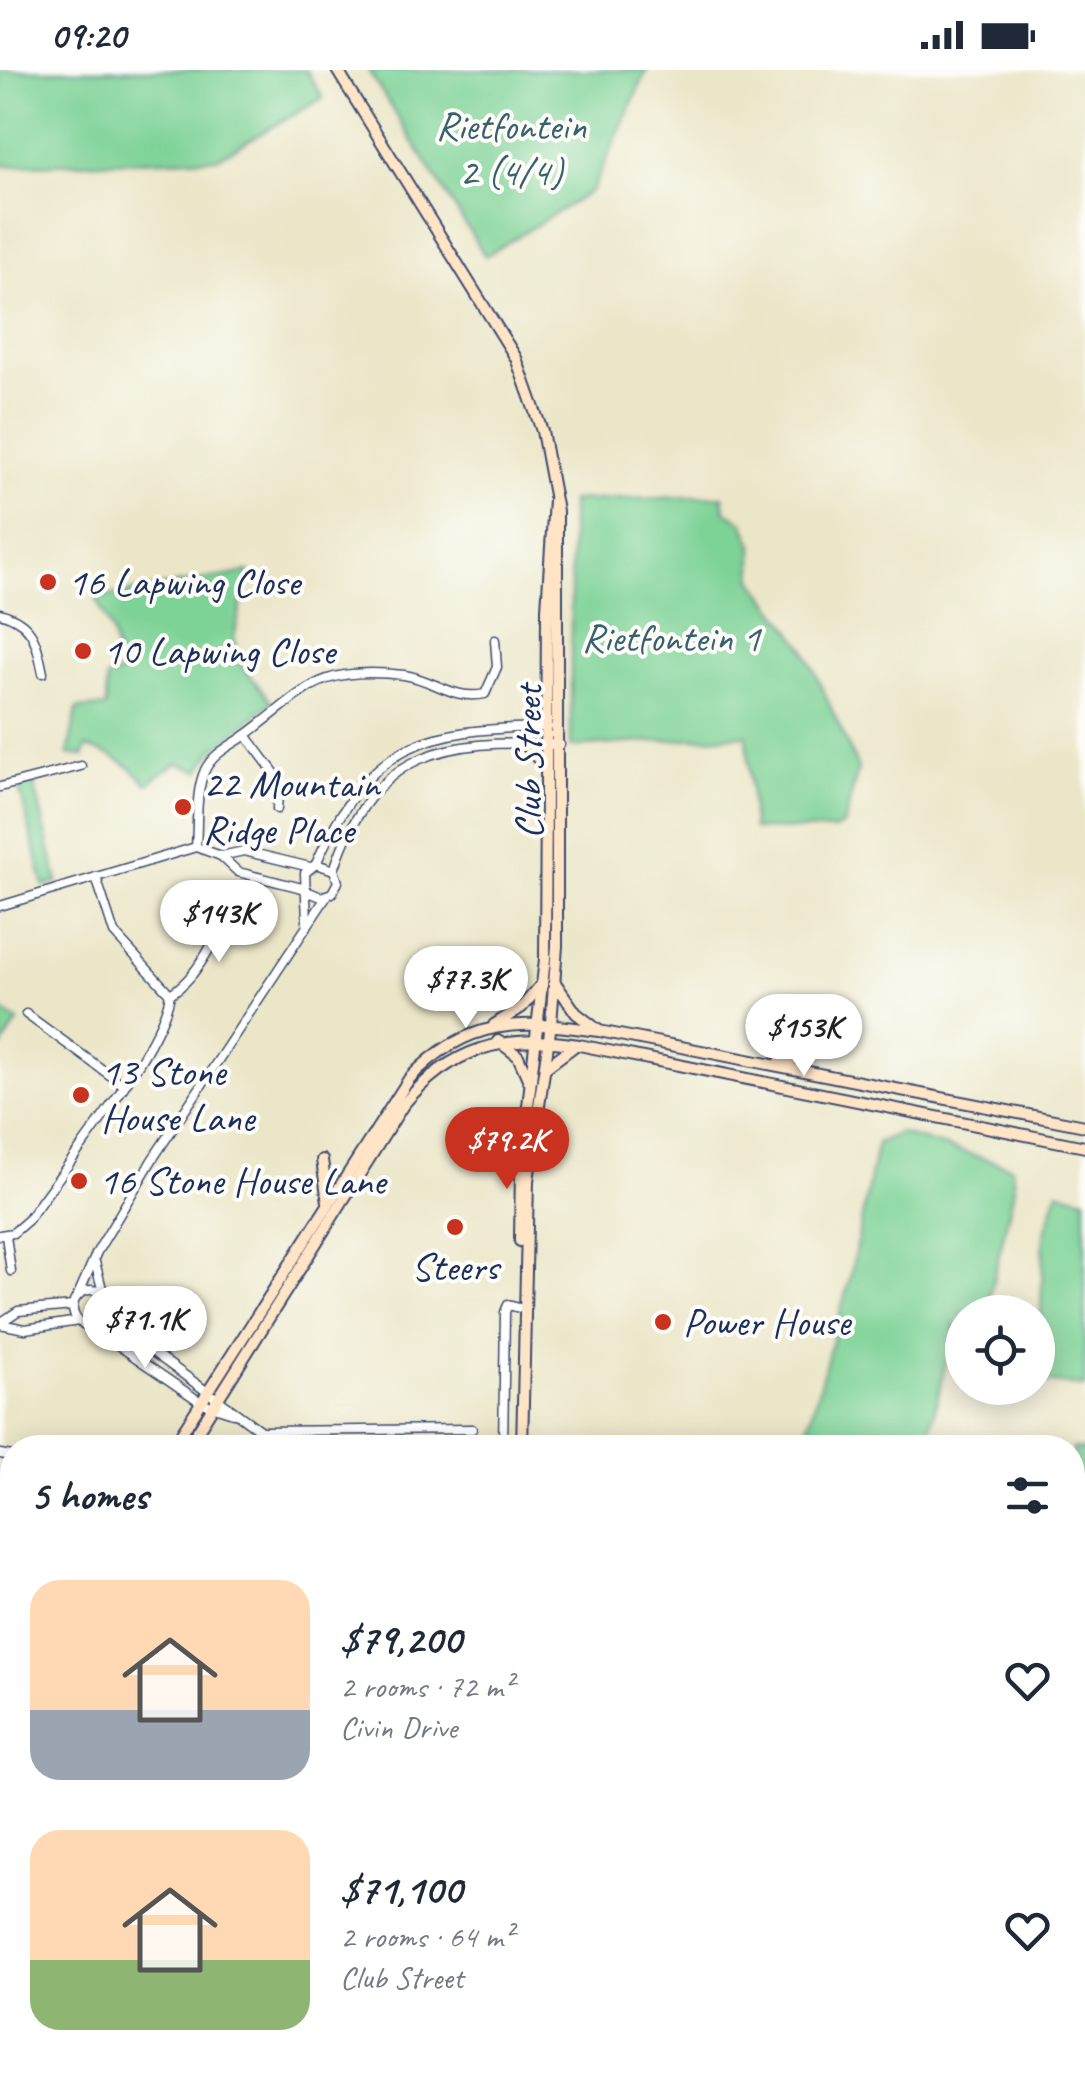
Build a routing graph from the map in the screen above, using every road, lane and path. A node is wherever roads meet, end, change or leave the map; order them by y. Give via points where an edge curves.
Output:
1 (337, 70) edge
2 (0, 613) edge
3 (495, 640) dead end
4 (43, 673) dead end
5 (552, 727) junction
6 (246, 735) junction
7 (553, 744) junction
8 (526, 745) junction
9 (80, 766) dead end
10 (547, 772) junction
11 (0, 787) edge
12 (277, 809) dead end
13 (196, 847) junction
14 (221, 856) junction
15 (283, 860) junction
16 (313, 866) junction
17 (334, 870) junction
18 (96, 877) junction
19 (278, 880) junction
20 (307, 891) junction
21 (327, 896) junction
22 (2, 903) edge
23 (230, 904) dead end
24 (307, 927) junction
25 (549, 982) junction
26 (170, 994) junction
27 (26, 1014) dead end
28 (545, 1024) junction
29 (488, 1028) junction
30 (599, 1031) junction
31 (542, 1040) junction
32 (498, 1041) junction
33 (579, 1046) junction
34 (818, 1047) dead end
35 (769, 1063) junction
36 (544, 1068) junction
37 (415, 1082) junction
38 (122, 1084) junction
39 (530, 1087) junction
40 (1085, 1126) edge
41 (1085, 1148) edge
42 (322, 1160) dead end
43 (328, 1203) junction
44 (3, 1236) edge
45 (524, 1254) junction
46 (95, 1262) junction
47 (11, 1272) dead end
48 (78, 1295) junction
49 (104, 1296) junction
50 (73, 1306) junction
51 (522, 1308) junction
52 (45, 1309) junction
53 (106, 1318) junction
54 (80, 1322) junction
55 (0, 1323) edge
56 (47, 1326) junction
57 (90, 1326) junction
58 (211, 1401) junction
59 (472, 1429) dead end
60 (262, 1432) junction
61 (183, 1435) edge
62 (194, 1435) edge
63 (263, 1435) edge
64 (503, 1435) edge
65 (522, 1435) edge

1 - 5 main road, Club Street via 516,358 542,431 554,499
2 - 4 street via 22,620 34,633
3 - 6 street via 497,667 485,694 458,695 400,674 322,678
5 - 7 main road, Club Street
5 - 16 street via 444,732 403,750 344,806
6 - 12 street via 279,778
6 - 13 street via 204,771
7 - 8 street
7 - 10 main road, Club Street
7 - 25 main road, Club Street
8 - 10 main road
8 - 17 street via 469,745 416,759 355,814
9 - 11 street
10 - 25 main road, Club Street
13 - 14 street
13 - 18 street
14 - 15 street via 244,851
14 - 19 street via 238,872
15 - 16 street
15 - 19 street
16 - 17 street
16 - 20 street via 305,874
17 - 21 street via 336,888
18 - 22 street
18 - 26 street via 114,933
19 - 20 street
20 - 21 street
20 - 24 street
21 - 24 street
23 - 26 street via 185,983
24 - 46 street via 114,1222
25 - 28 main road, Club Street
25 - 29 main road
25 - 30 main road
26 - 38 street via 158,1028
27 - 38 street
28 - 29 main road
28 - 30 main road
28 - 31 main road, Club Street
29 - 37 main road via 446,1046
30 - 35 main road
31 - 32 main road
31 - 33 main road
31 - 36 main road
31 - 39 main road
32 - 37 main road
32 - 39 main road via 518,1056
33 - 36 main road
33 - 41 main road
34 - 35 main road via 806,1058
35 - 40 main road
36 - 45 main road
37 - 43 main road
37 - 58 main road
38 - 44 street via 28,1220
39 - 45 main road via 520,1178
42 - 43 main road
43 - 58 main road
44 - 47 street
45 - 51 main road
46 - 48 street
46 - 49 street
48 - 49 street via 94,1290
48 - 50 street
49 - 53 street
50 - 52 street
50 - 54 street
51 - 64 street via 505,1308
51 - 65 main road
52 - 55 street via 18,1311
52 - 56 street
53 - 57 street
53 - 58 street
54 - 56 street
54 - 57 street
55 - 56 street
57 - 58 street
58 - 60 street
58 - 61 main road
58 - 62 main road
59 - 60 street
60 - 63 street

